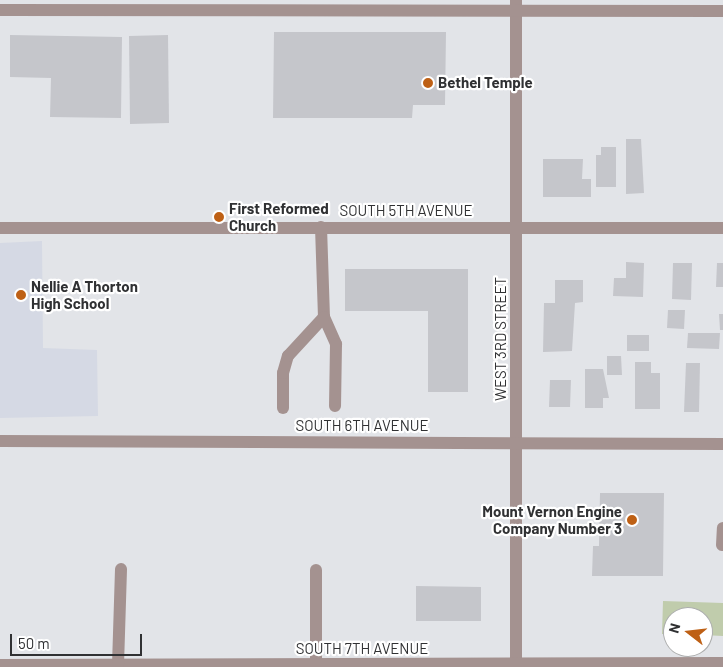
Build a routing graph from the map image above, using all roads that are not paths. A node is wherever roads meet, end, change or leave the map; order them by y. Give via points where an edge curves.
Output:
1 (516, 6) edge
2 (0, 10) edge
3 (723, 11) edge
4 (321, 227) junction
5 (517, 227) junction
6 (0, 228) edge
7 (723, 228) edge
8 (324, 317) junction
9 (335, 406) dead end
10 (284, 408) dead end
11 (0, 441) edge
12 (517, 444) junction
13 (723, 444) edge
14 (723, 528) edge
15 (722, 545) dead end
16 (121, 570) dead end
17 (316, 570) dead end
18 (723, 663) edge
19 (0, 665) edge
20 (118, 665) junction
21 (696, 665) edge
22 (61, 666) edge
23 (316, 666) junction
24 (516, 666) edge

1 - 2 street
1 - 3 street
1 - 5 street, WEST 3RD STREET
4 - 5 street, SOUTH 5TH AVENUE
4 - 6 street, SOUTH 5TH AVENUE
4 - 8 street
5 - 7 street, SOUTH 5TH AVENUE
5 - 12 street, WEST 3RD STREET
8 - 9 street via 336,344
8 - 10 street via 288,356 283,374
11 - 12 street, SOUTH 6TH AVENUE
12 - 13 street, SOUTH 6TH AVENUE
12 - 24 street, WEST 3RD STREET
14 - 15 street
16 - 20 street
17 - 23 street
18 - 21 street, SOUTH 7TH AVENUE
19 - 22 street, SOUTH 7TH AVENUE
20 - 22 street, SOUTH 7TH AVENUE
20 - 23 street, SOUTH 7TH AVENUE
21 - 24 street, SOUTH 7TH AVENUE
23 - 24 street, SOUTH 7TH AVENUE

